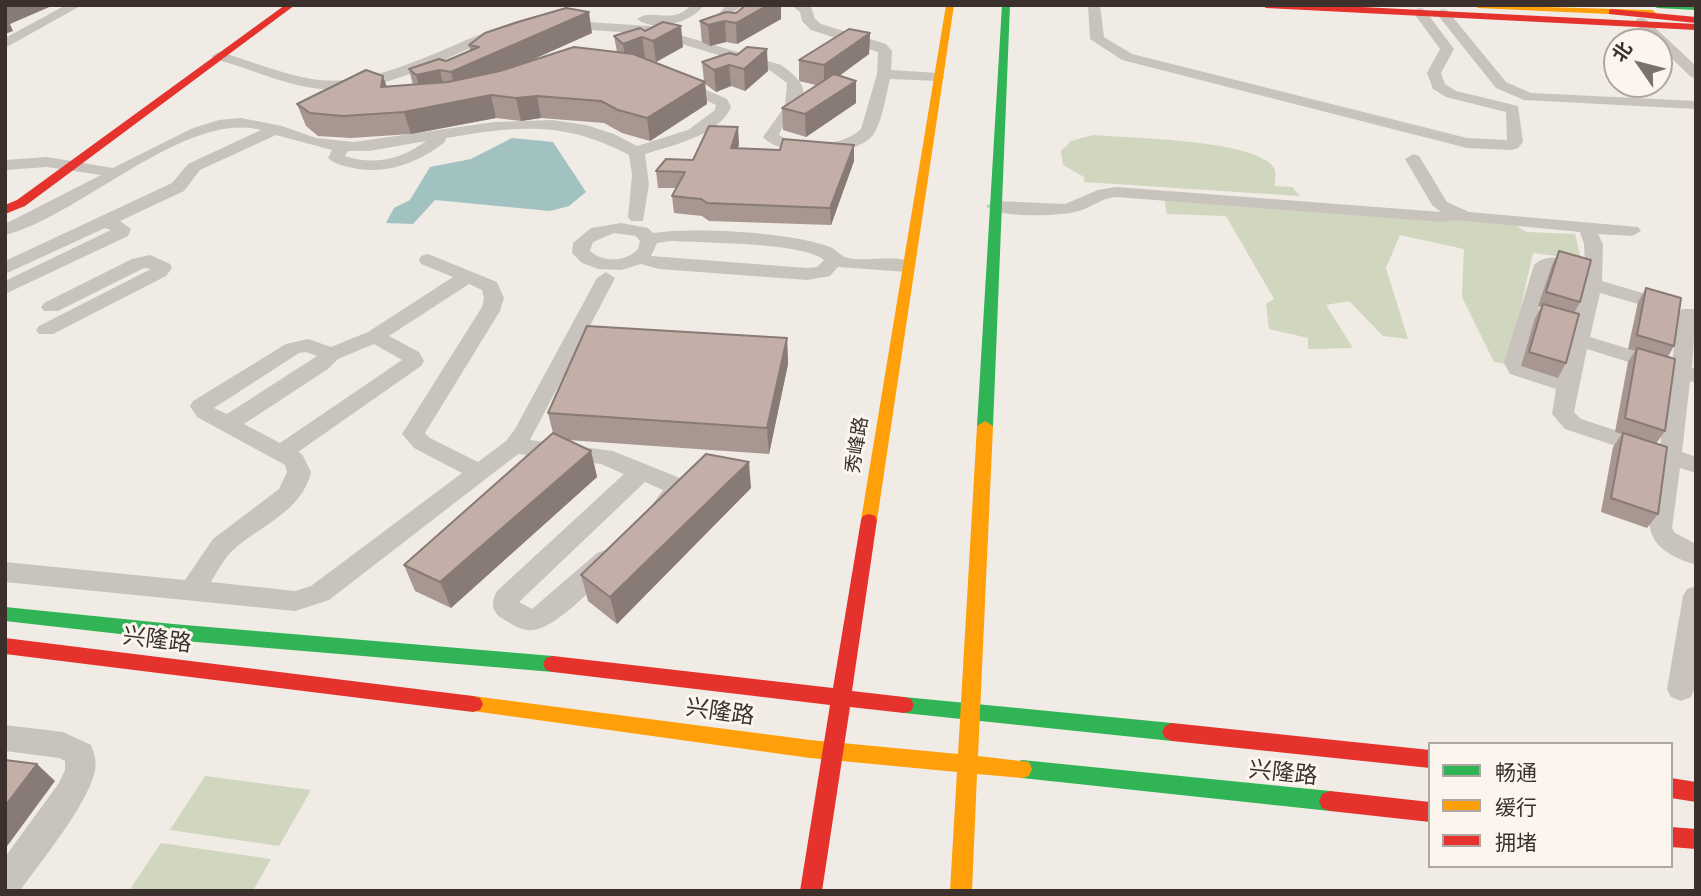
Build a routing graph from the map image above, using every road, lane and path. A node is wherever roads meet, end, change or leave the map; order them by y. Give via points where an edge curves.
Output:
1 (76, 5) edge
2 (291, 5) edge
3 (698, 5) edge
4 (737, 5) edge
5 (797, 5) edge
6 (950, 5) edge
7 (1006, 5) edge
8 (1094, 5) edge
9 (1266, 5) edge
10 (1478, 5) edge
11 (1657, 5) edge
12 (1696, 7) edge
13 (1419, 12) junction
14 (1442, 13) junction
15 (1696, 18) edge
16 (1641, 22) junction
17 (1696, 27) edge
18 (694, 43) junction
19 (5, 44) edge
20 (219, 56) junction
21 (884, 74) junction
22 (1696, 74) edge
23 (663, 77) edge
24 (938, 77) junction
25 (408, 84) edge
26 (1696, 105) edge
27 (277, 130) junction
28 (636, 152) junction
29 (5, 156) edge
30 (1412, 159) dead end
31 (27, 161) junction
32 (74, 164) junction
33 (5, 165) edge
34 (116, 173) junction
35 (5, 181) edge
36 (995, 206) junction
37 (5, 210) edge
38 (1458, 214) junction
39 (1587, 228) junction
40 (636, 229) junction
41 (5, 230) edge
42 (1632, 231) dead end
43 (428, 261) dead end
44 (833, 261) junction
45 (617, 266) junction
46 (907, 266) junction
47 (467, 277) junction
48 (1593, 278) junction
49 (7, 280) edge
50 (51, 307) junction
51 (1692, 314) edge
52 (70, 317) junction
53 (46, 330) dead end
54 (375, 335) junction
55 (1578, 340) junction
56 (331, 354) junction
57 (411, 365) junction
58 (455, 366) junction
59 (1688, 373) edge
60 (1568, 386) junction
61 (228, 424) junction
62 (514, 446) junction
63 (281, 453) junction
64 (1669, 456) junction
65 (1696, 465) edge
66 (642, 471) junction
67 (481, 473) junction
68 (644, 524) edge
69 (625, 542) edge
70 (1696, 556) edge
71 (5, 572) edge
72 (192, 591) junction
73 (1696, 596) edge
74 (5, 614) edge
75 (5, 646) edge
76 (1681, 690) dead end
77 (841, 698) junction
78 (970, 711) junction
79 (5, 738) edge
80 (832, 751) junction
81 (1428, 759) edge
82 (968, 763) junction
83 (1673, 788) edge
84 (1696, 792) edge
85 (1428, 812) edge
86 (1673, 838) edge
87 (1696, 839) edge
88 (5, 884) edge
89 (810, 891) edge
90 (961, 891) edge

1 - 19 street
2 - 20 main road
3 - 20 street via 691,15 680,19 539,16 393,74 352,84 324,86
4 - 18 street
5 - 21 street via 806,10 808,21 816,27 884,48
6 - 24 main road, 秀峰路
7 - 36 main road
8 - 13 street via 1097,39 1127,57 1467,143 1512,145 1513,108 1451,94 1438,86 1434,73 1447,50
9 - 13 main road
10 - 15 main road
11 - 12 main road
13 - 14 main road
14 - 16 main road
14 - 26 street via 1501,85 1512,91 1529,97
16 - 17 main road
16 - 22 street
18 - 21 street via 769,65 793,81 794,104 771,136 787,145 838,147 864,137
18 - 25 street via 650,30 554,24 531,29
20 - 32 main road
21 - 24 street
23 - 28 street via 710,96 724,107 694,133
24 - 46 main road, 秀峰路
27 - 28 street via 307,141 342,146 335,156 346,163 388,165 419,153 444,134 531,122 586,128
27 - 34 street via 240,121 222,124
27 - 49 street via 194,167 178,187 106,221 122,232
28 - 40 street
29 - 31 street
30 - 38 street via 1441,205
31 - 32 street
31 - 33 street
31 - 35 street
32 - 34 street
32 - 37 main road
34 - 41 street
36 - 38 street via 1063,209 1116,192 1442,217
36 - 78 main road
38 - 39 street
39 - 42 street
39 - 48 street via 1596,265
40 - 44 street via 670,236 815,247 830,253
40 - 45 street via 648,250
40 - 45 street via 598,232 582,243 583,256
43 - 47 street
44 - 45 street via 823,272 807,274 659,263
44 - 46 street
45 - 62 street
46 - 77 main road, 秀峰路
47 - 54 street
47 - 58 street via 490,286 496,301
48 - 51 street
48 - 55 street
48 - 60 street via 1560,262 1543,265 1514,363 1517,369
49 - 50 street
50 - 52 street
50 - 52 street via 139,263 150,261 163,268
51 - 59 street
52 - 53 street
54 - 56 street
54 - 57 street via 412,357
55 - 59 street
55 - 60 street
56 - 61 street
56 - 61 street via 308,345 293,348 201,405
57 - 58 street
57 - 63 street
58 - 67 street via 413,434
59 - 64 street
60 - 64 street via 1563,409 1566,420
61 - 63 street
62 - 66 street via 606,457
62 - 67 street
63 - 72 street via 300,467 301,478 294,489 225,543
64 - 65 street
64 - 70 street via 1661,533
66 - 68 street via 676,489 674,497
66 - 69 street via 506,598 506,608 529,620 539,619
67 - 72 street via 308,598 295,601
71 - 72 street
73 - 76 street
74 - 77 main road, 兴隆路 via 489,657
75 - 80 main road, 兴隆路
77 - 78 main road, 兴隆路
77 - 80 main road, 秀峰路
78 - 81 main road, 兴隆路
78 - 82 main road
79 - 88 street via 63,745 79,754 80,770 71,792
80 - 82 main road, 兴隆路
80 - 89 main road, 秀峰路
82 - 85 main road, 兴隆路
82 - 90 main road
83 - 84 main road
86 - 87 main road

